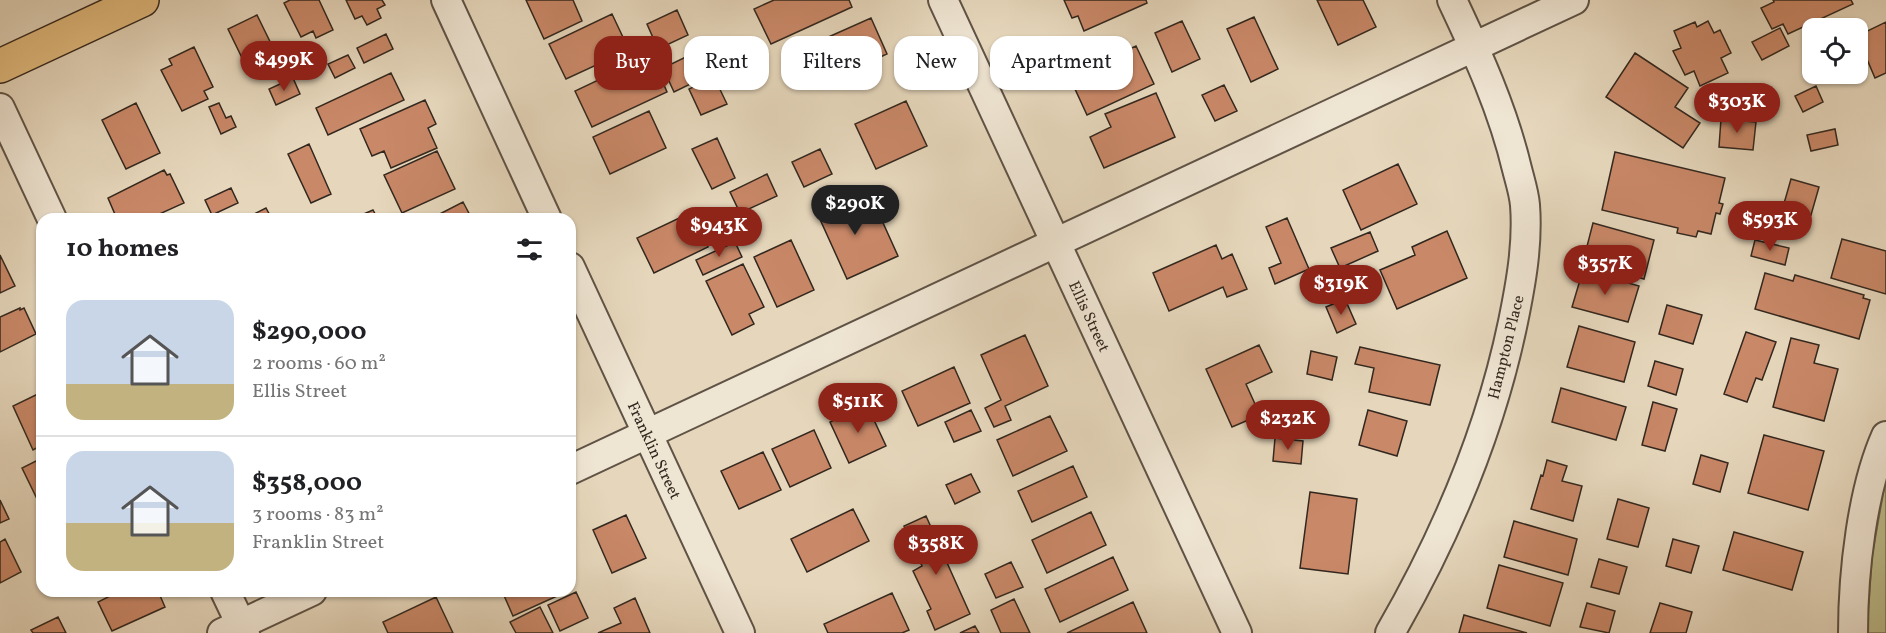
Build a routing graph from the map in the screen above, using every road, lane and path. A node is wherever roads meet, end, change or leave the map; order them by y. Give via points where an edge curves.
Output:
1 (142, 0) edge
2 (446, 0) edge
3 (943, 0) edge
4 (1452, 0) edge
5 (1574, 0) edge
6 (1474, 47) junction
7 (0, 66) edge
8 (0, 108) edge
9 (49, 213) edge
10 (545, 213) edge
11 (1056, 243) junction
12 (576, 280) edge
13 (647, 434) junction
14 (1886, 435) edge
15 (576, 467) edge
16 (227, 597) edge
17 (300, 597) edge
18 (236, 630) edge
19 (740, 633) edge
20 (1237, 633) edge
21 (1390, 633) edge
22 (1853, 633) edge

1 - 7 main road
2 - 10 street
3 - 11 street, Ellis Street
4 - 6 street, Hampton Place
5 - 6 street
6 - 11 street
6 - 21 street, Hampton Place via 1511,145 1525,203 1526,243 1520,288 1506,354 1466,481 1440,542
8 - 9 street
11 - 13 street
11 - 20 street, Ellis Street
12 - 13 street, Franklin Street
13 - 15 street
13 - 19 street, Franklin Street
14 - 22 street via 1864,519 1856,570
16 - 18 street
17 - 18 street

